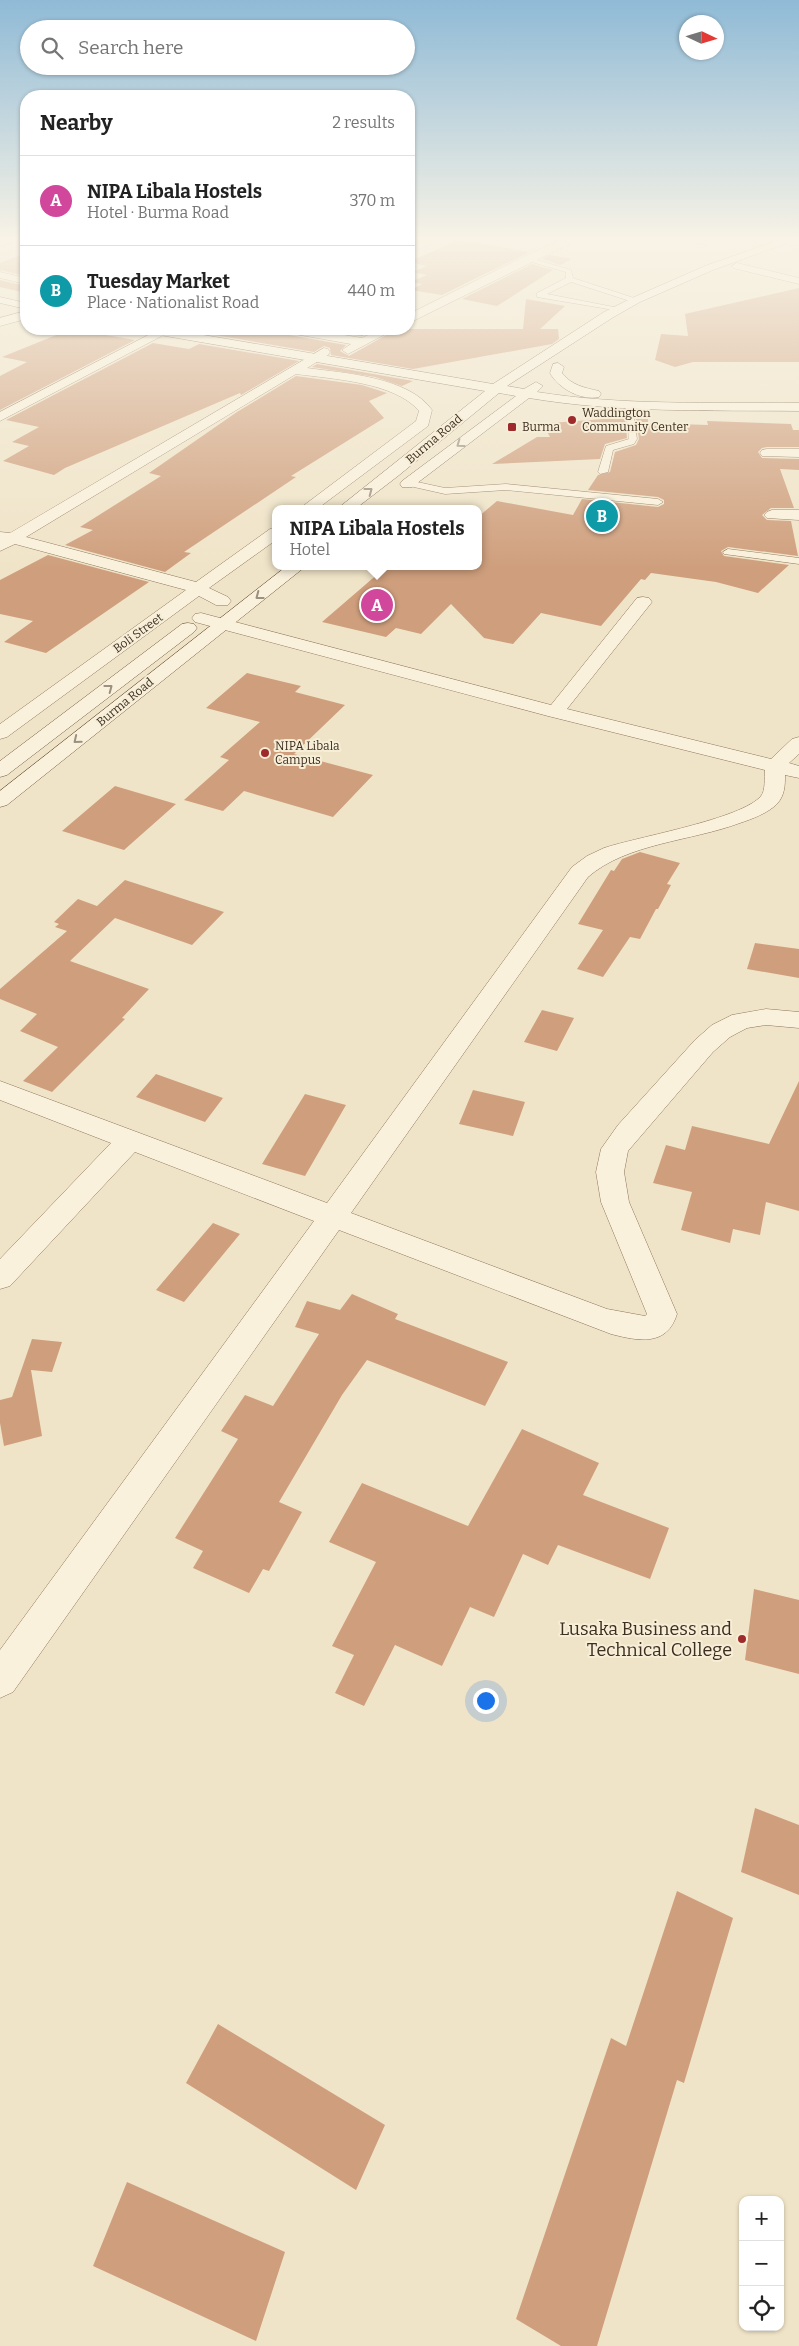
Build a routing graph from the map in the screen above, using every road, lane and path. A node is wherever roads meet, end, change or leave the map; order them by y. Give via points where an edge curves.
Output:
1 (130, 348) edge
2 (280, 348) edge
3 (289, 348) edge
4 (346, 348) edge
5 (557, 348) edge
6 (327, 356) junction
7 (524, 369) junction
8 (295, 370) junction
9 (462, 374) junction
10 (447, 380) junction
11 (500, 385) junction
12 (531, 390) junction
13 (605, 400) junction
14 (799, 401) edge
15 (628, 405) junction
16 (799, 407) edge
17 (471, 408) junction
18 (0, 416) edge
19 (488, 424) junction
20 (766, 453) dead end
21 (799, 453) edge
22 (602, 472) dead end
23 (408, 483) junction
24 (394, 493) dead end
25 (658, 502) dead end
26 (312, 505) edge
27 (350, 505) edge
28 (772, 514) dead end
29 (799, 515) edge
30 (272, 535) edge
31 (4, 540) edge
32 (728, 552) dead end
33 (799, 561) edge
34 (293, 570) edge
35 (198, 589) junction
36 (237, 589) dead end
37 (222, 601) junction
38 (643, 602) dead end
39 (200, 618) junction
40 (223, 624) junction
41 (555, 712) junction
42 (0, 733) edge
43 (799, 743) edge
44 (788, 769) edge
45 (0, 771) edge
46 (0, 801) edge
47 (799, 1020) edge
48 (0, 1090) edge
49 (130, 1140) junction
50 (332, 1218) junction
51 (0, 1278) edge
52 (0, 1680) edge

1 - 18 street
2 - 6 street
3 - 6 street
4 - 6 street
5 - 7 street, Burma Road
6 - 8 street
6 - 9 street
6 - 10 street
7 - 9 street via 497,375
7 - 11 street, Burma Road
8 - 26 street via 387,386 418,400 427,412 427,417 418,427
8 - 31 street
9 - 11 street
10 - 11 street
10 - 17 street via 467,390 472,396
11 - 12 street
11 - 17 street, Burma Road
12 - 13 street via 563,400
12 - 13 street, Burma Road via 563,363 556,373 558,378
12 - 19 street, Burma Road
13 - 14 street
13 - 15 street
13 - 19 street via 539,408
15 - 16 street
15 - 22 lane via 633,439 609,448
27 -> 17 street, Burma Road
19 -> 23 street, Burma Road
20 - 21 street
23 - 24 street, Burma Road
23 - 25 lane via 445,491 506,488
28 - 29 street
30 - 35 street, Boli Street
31 - 35 street via 168,578
32 - 33 lane
34 -> 40 street, Burma Road
35 - 37 street
35 - 42 street, Boli Street
36 - 37 street, Burma Road
37 - 39 street, Burma Road
38 - 41 street
39 - 40 street
45 -> 39 street, Burma Road
40 - 41 street
40 -> 46 street, Burma Road
41 - 44 street
43 - 44 street
44 - 50 street via 767,802 745,814 591,861
47 - 50 street via 766,1017 741,1022 721,1031 704,1046 615,1149 610,1172 615,1202 662,1314 661,1321 650,1328 629,1326 550,1300
48 - 49 street
49 - 50 street
49 - 51 street
50 - 52 street

